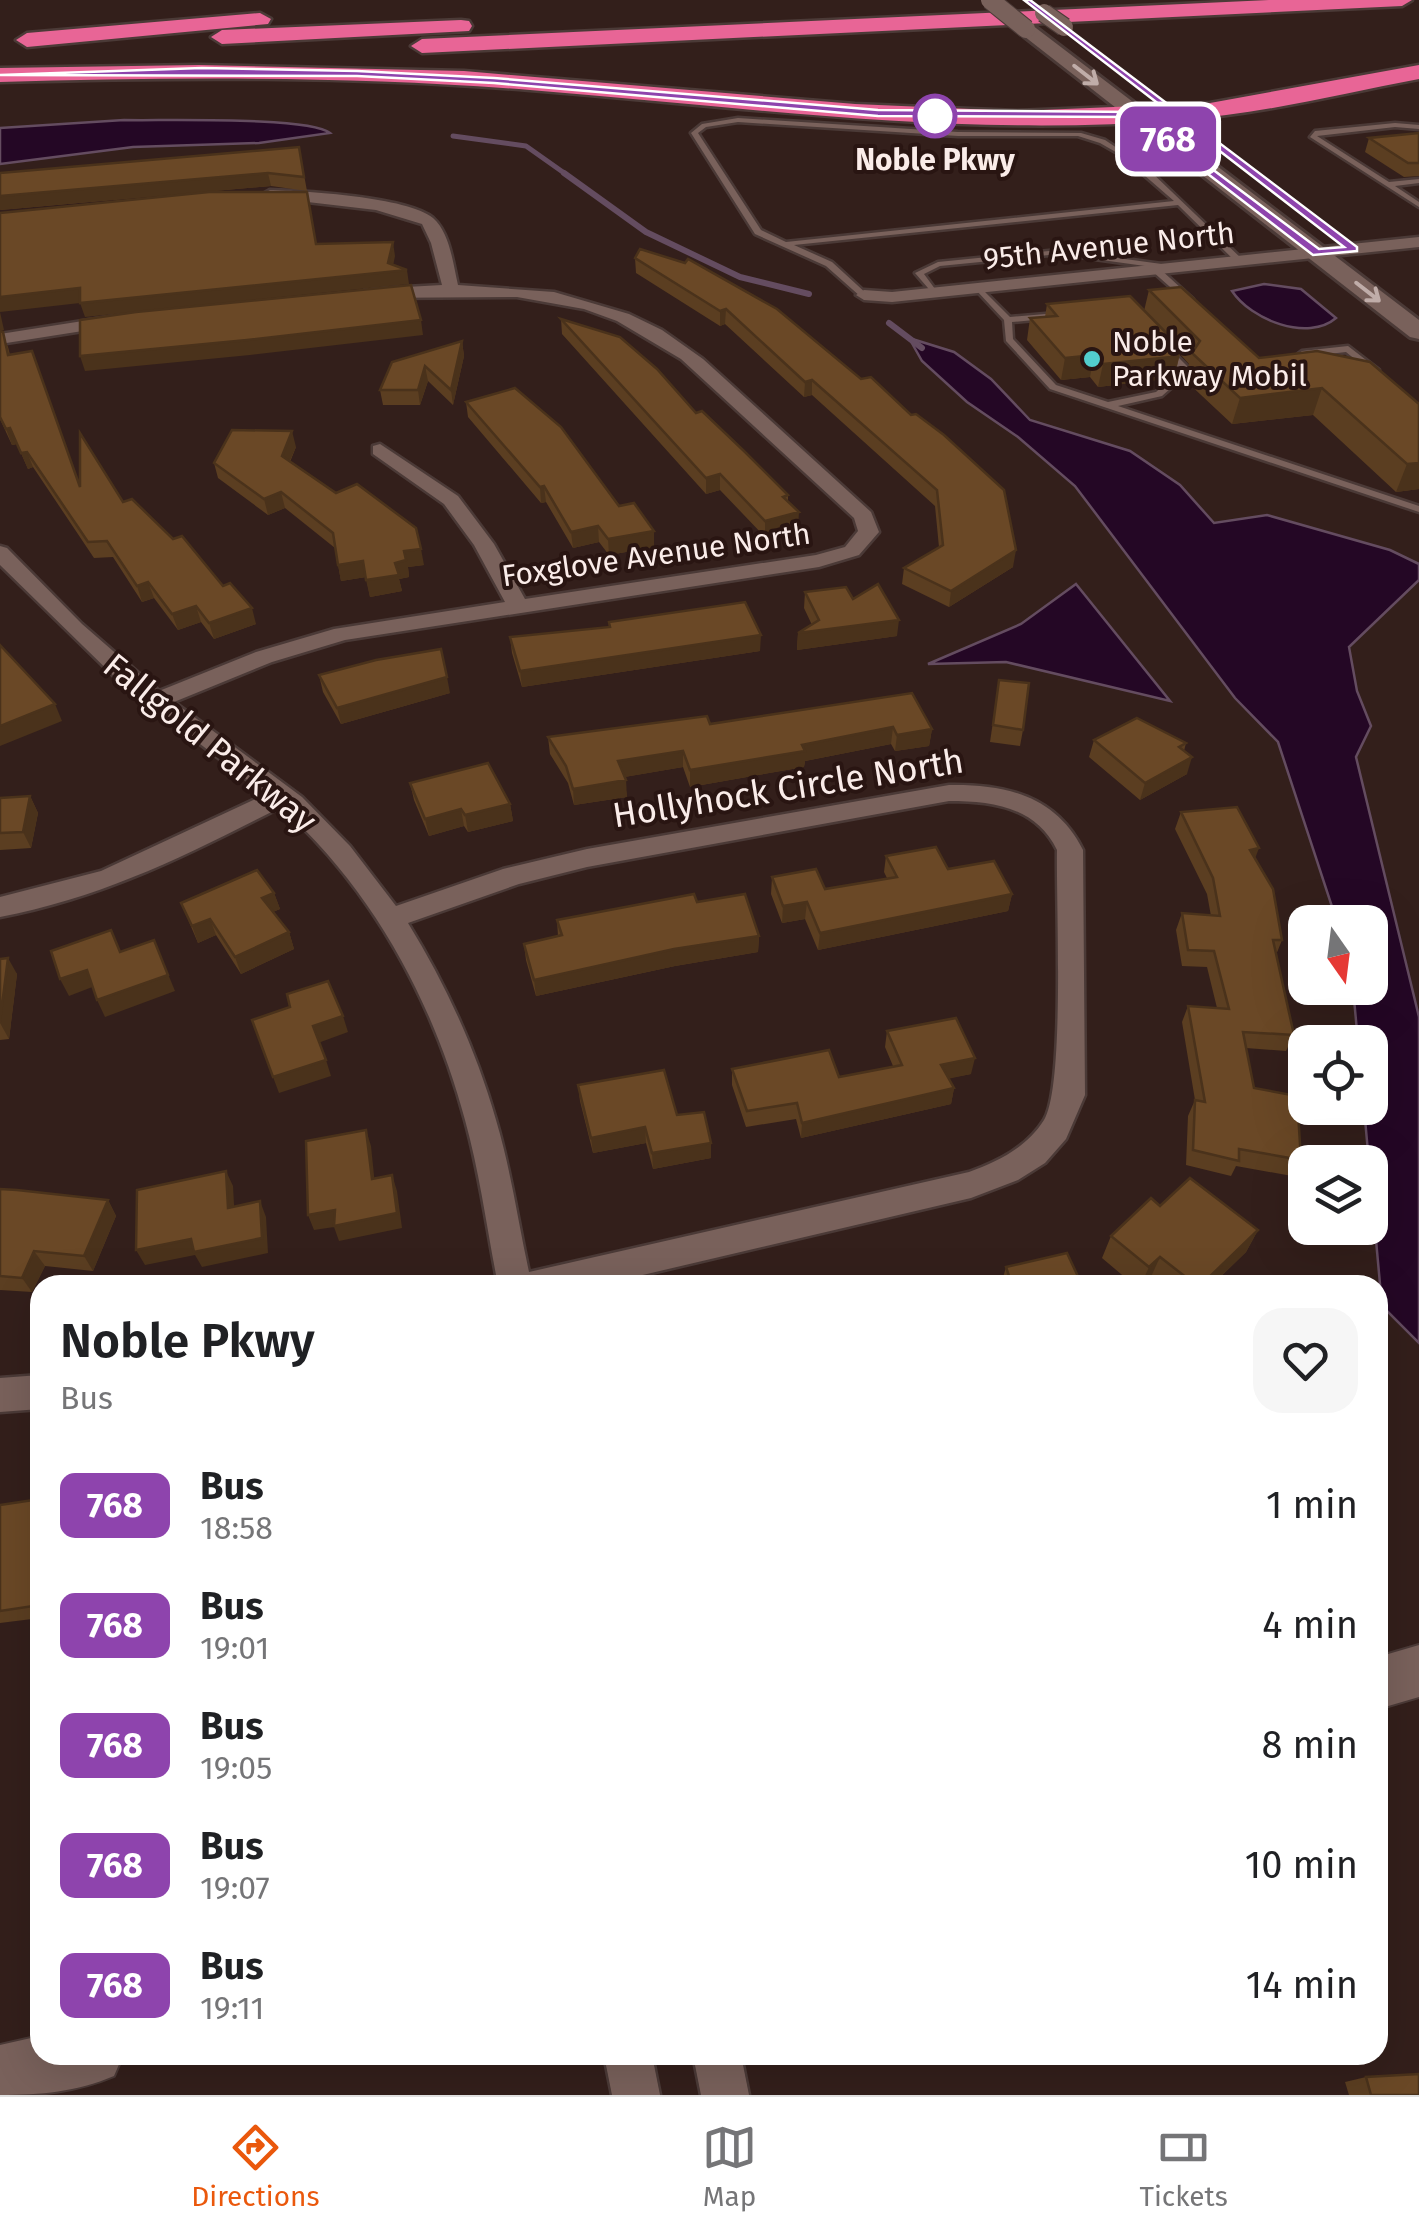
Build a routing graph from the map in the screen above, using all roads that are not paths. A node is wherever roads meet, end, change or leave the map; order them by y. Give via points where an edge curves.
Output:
1 (990, 0) edge
2 (1008, 0) edge
3 (1027, 0) edge
4 (1402, 0) edge
5 (374, 7) dead end
6 (279, 13) dead end
7 (158, 29) junction
8 (0, 44) edge
9 (1087, 45) dead end
10 (0, 67) edge
11 (1419, 72) edge
12 (0, 75) edge
13 (1419, 80) edge
14 (1148, 90) dead end
15 (1304, 93) junction
16 (1178, 113) junction
17 (1136, 114) junction
18 (1419, 127) edge
19 (1202, 133) dead end
20 (1419, 181) edge
21 (1386, 185) junction
22 (250, 195) edge
23 (1180, 203) junction
24 (1419, 205) edge
25 (1330, 231) dead end
26 (1419, 242) edge
27 (786, 244) junction
28 (1353, 249) junction
29 (1316, 252) junction
30 (1239, 260) junction
31 (1162, 268) junction
32 (1388, 275) dead end
33 (451, 288) junction
34 (979, 288) junction
35 (934, 292) junction
36 (864, 295) joint
37 (350, 296) edge
38 (1189, 300) junction
39 (1173, 302) edge
40 (1086, 312) edge
41 (1201, 312) edge
42 (140, 318) edge
43 (1008, 320) junction
44 (1419, 332) edge
45 (0, 339) edge
46 (1161, 345) edge
47 (1289, 355) edge
48 (1391, 383) edge
49 (1108, 405) junction
50 (380, 450) dead end
51 (1419, 509) edge
52 (0, 552) edge
53 (518, 606) junction
54 (156, 701) junction
55 (284, 795) junction
56 (0, 907) edge
57 (390, 918) junction
58 (513, 1275) edge
59 (580, 1275) edge
60 (30, 1393) edge
61 (0, 1395) edge
62 (1419, 1670) edge
63 (1388, 1680) edge
64 (46, 2065) edge
65 (630, 2065) edge
66 (718, 2065) edge
67 (0, 2075) edge
68 (636, 2095) edge
69 (725, 2095) edge

1 -> 17 main road, bridge
2 - 8 highway
3 - 9 main road, bridge
4 - 10 highway
5 - 7 highway
6 - 7 highway
7 - 8 highway
11 - 15 highway
12 - 17 highway via 357,73 892,114
13 - 15 highway
14 - 16 main road
15 - 16 highway
16 - 17 highway
16 - 19 main road
17 - 29 main road
18 - 21 lane via 1315,133 1317,142
20 - 21 lane
21 - 24 lane
22 - 33 street via 310,196 416,215 432,229
23 - 27 lane
23 - 27 lane via 1111,143 1079,134 738,120 704,125 694,133 699,146 758,232
23 - 30 lane
25 - 28 main road
26 - 28 street, 95th Avenue North
27 - 36 lane via 829,264
28 - 29 street, 95th Avenue North
28 - 32 main road
29 - 30 street, 95th Avenue North
29 -> 44 main road
30 - 31 street, 95th Avenue North
31 - 34 street, 95th Avenue North
31 - 35 lane via 1059,252 938,264 919,273
31 - 38 lane
33 - 37 street, Foxglove Avenue North
33 - 53 street, Foxglove Avenue North via 566,300 656,334 869,524 862,542 836,558
34 - 35 street, 95th Avenue North
34 - 43 lane
35 - 36 street, 95th Avenue North
38 - 39 lane
38 - 41 lane
40 - 43 lane
42 - 45 street
43 - 49 lane via 1009,339 1052,387
46 - 49 lane via 1186,370 1159,394
47 - 48 lane via 1348,349
49 - 51 lane
50 - 53 street via 451,500
52 - 54 street, Fallgold Parkway via 53,611
53 - 54 street, Foxglove Avenue North via 317,640
54 - 55 street, Fallgold Parkway
55 - 56 street via 114,878
55 - 57 street, Fallgold Parkway via 346,858
57 - 58 street, Fallgold Parkway via 457,1044 482,1124
57 - 59 street, Hollyhock Circle North via 587,858 949,794 1016,800 1066,837 1070,1095 1059,1128 1031,1158 971,1186
60 - 61 street
62 - 63 street
64 - 67 street
65 - 68 street
66 - 69 street

